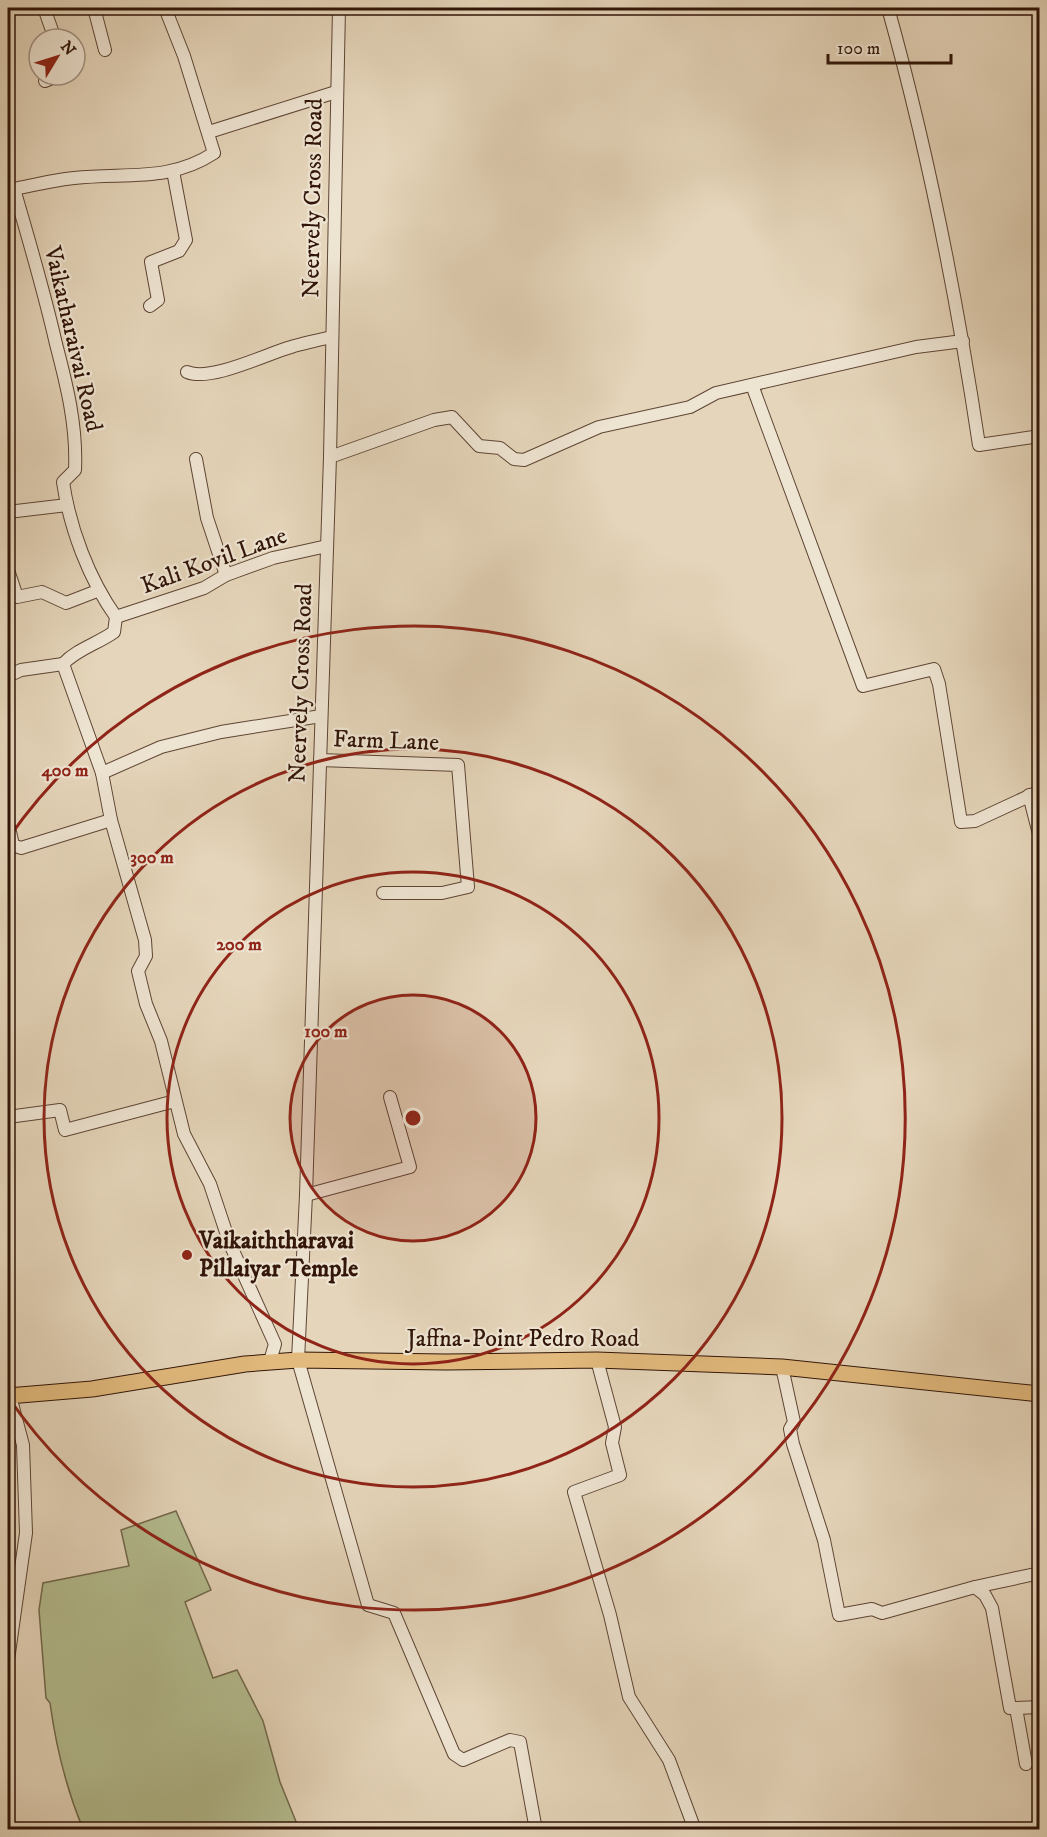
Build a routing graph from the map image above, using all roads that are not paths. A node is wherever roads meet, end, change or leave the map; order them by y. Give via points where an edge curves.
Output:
1 (44, 8) edge
2 (94, 8) edge
3 (165, 8) edge
4 (339, 8) edge
5 (888, 8) edge
6 (51, 27) edge
7 (105, 50) dead end
8 (336, 92) junction
9 (209, 132) junction
10 (173, 171) junction
11 (11, 190) edge
12 (150, 306) dead end
13 (332, 337) junction
14 (963, 340) junction
15 (188, 372) dead end
16 (752, 385) junction
17 (1040, 436) edge
18 (330, 457) junction
19 (196, 459) dead end
20 (67, 505) junction
21 (8, 512) edge
22 (327, 546) junction
23 (8, 570) edge
24 (226, 575) junction
25 (97, 591) junction
26 (116, 617) junction
27 (63, 664) junction
28 (8, 676) edge
29 (321, 716) junction
30 (320, 760) junction
31 (102, 773) junction
32 (1034, 793) edge
33 (111, 820) junction
34 (8, 823) edge
35 (1040, 838) edge
36 (383, 893) dead end
37 (390, 1097) dead end
38 (175, 1101) junction
39 (8, 1117) edge
40 (306, 1195) junction
41 (297, 1360) junction
42 (597, 1360) junction
43 (270, 1361) junction
44 (782, 1367) junction
45 (1040, 1394) edge
46 (9, 1396) edge
47 (1040, 1573) edge
48 (975, 1587) junction
49 (8, 1660) edge
50 (1040, 1707) edge
51 (1016, 1708) junction
52 (1026, 1764) dead end
53 (536, 1830) edge
54 (695, 1830) edge

1 - 6 street
2 - 7 street
3 - 9 street
4 - 8 street, Neervely Cross Road
5 - 14 street via 904,64
8 - 9 street
8 - 13 street, Neervely Cross Road
9 - 10 street, Vaikatharaivai Road via 214,153
10 - 11 street, Vaikatharaivai Road via 155,176 74,178
10 - 12 street via 186,240 179,251 152,262 158,300
11 - 20 street, Vaikatharaivai Road via 44,292 71,404 76,452 75,470 63,482
13 - 15 street via 222,370 195,375
13 - 18 street, Neervely Cross Road
14 - 16 street
14 - 17 street via 979,446
16 - 18 street via 716,393 690,407 599,427 524,460 514,459 500,448 479,446 452,417
16 - 32 street via 863,686 934,669 961,822 975,821
18 - 22 street, Neervely Cross Road
19 - 24 street via 207,518
20 - 21 street
20 - 25 street, Vaikatharaivai Road
22 - 24 street, Kali Kovil Lane via 273,558
22 - 29 street, Neervely Cross Road
23 - 25 street via 17,597 42,592 66,603
24 - 26 street, Kali Kovil Lane via 204,588
25 - 26 street, Vaikatharaivai Road
26 - 27 street via 114,632 72,654
27 - 28 street via 21,670
27 - 31 street
29 - 30 street, Neervely Cross Road
29 - 31 street via 221,732 161,747
30 - 36 street, Farm Lane via 458,765 468,887 442,893
30 - 40 street, Neervely Cross Road
31 - 33 street
32 - 35 street
33 - 34 street via 21,848 13,845
33 - 38 street via 145,940 146,956 138,971
37 - 40 street via 410,1167
38 - 39 street via 65,1130 60,1110
38 - 43 street via 184,1134 210,1184 230,1244 275,1344
40 - 41 street, Neervely Cross Road
41 - 42 main road, Jaffna-Point Pedro Road
41 - 43 main road, Jaffna-Point Pedro Road
41 - 53 street, Neervely Cross Road via 368,1605 394,1613 454,1754 463,1760 510,1740 520,1742
42 - 44 main road, Jaffna-Point Pedro Road
42 - 54 street via 615,1427 612,1443 620,1475 574,1492 629,1697 669,1760
43 - 46 main road, Jaffna-Point Pedro Road via 92,1389
44 - 45 main road, Jaffna-Point Pedro Road
44 - 48 street via 794,1422 790,1429 793,1444 824,1540 839,1615 872,1609 882,1613
46 - 49 street via 23,1445 26,1533
47 - 48 street
48 - 51 street via 992,1608 1010,1708
50 - 51 street
51 - 52 street

